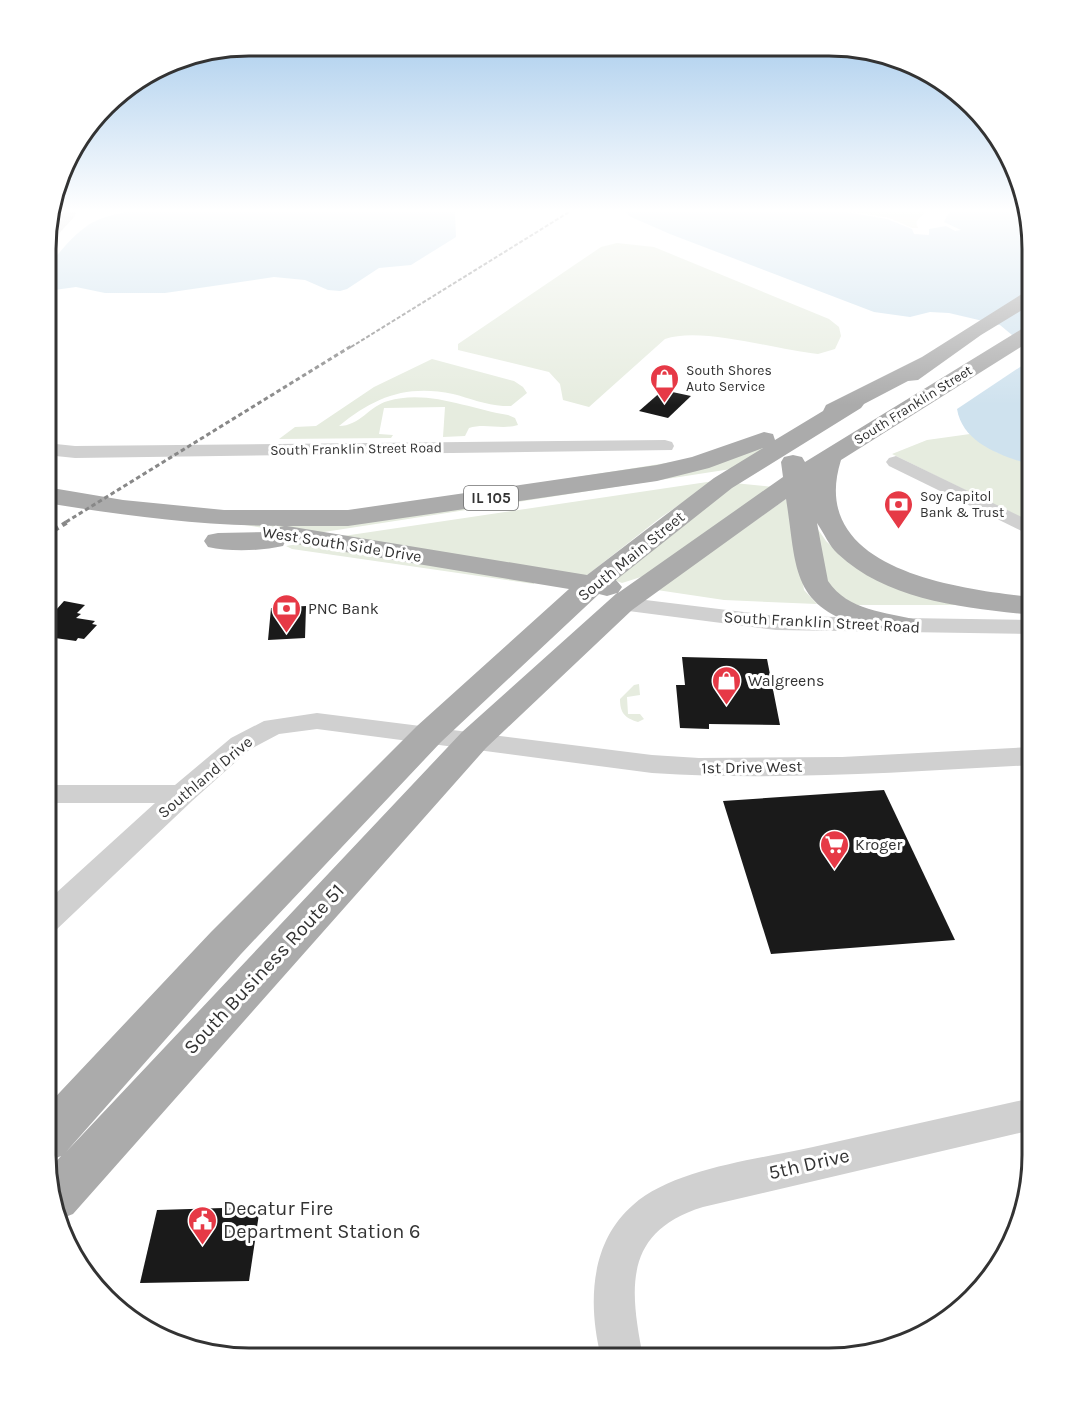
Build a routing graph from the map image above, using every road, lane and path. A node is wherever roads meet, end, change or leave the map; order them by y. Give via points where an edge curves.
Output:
1 (1022, 302) edge
2 (1022, 338) edge
3 (928, 362) junction
4 (853, 403) junction
5 (665, 446) dead end
6 (56, 451) edge
7 (830, 456) junction
8 (896, 462) dead end
9 (794, 473) junction
10 (737, 474) junction
11 (56, 497) edge
12 (116, 507) junction
13 (56, 514) edge
14 (1022, 525) edge
15 (306, 537) junction
16 (218, 541) junction
17 (585, 591) junction
18 (630, 598) junction
19 (1022, 605) edge
20 (842, 609) junction
21 (1022, 612) edge
22 (906, 626) junction
23 (1022, 627) edge
24 (429, 734) junction
25 (474, 740) junction
26 (1021, 756) edge
27 (56, 794) edge
28 (182, 794) junction
29 (56, 912) edge
30 (1021, 1116) edge
31 (56, 1129) edge
32 (59, 1193) edge
33 (620, 1348) edge

1 - 3 main road, IL 105
2 - 7 main road, South Franklin Street
3 - 4 main road, IL 105
3 - 9 main road via 796,453
4 - 10 main road, South Main Street
4 - 12 main road, IL 105 via 690,466 385,514 247,519
5 - 6 street, South Franklin Street Road
7 - 9 main road, South Franklin Street
7 - 19 main road via 823,480 825,503 833,530 851,553 891,576 930,590
8 - 14 street
9 - 10 main road, IL 105
9 - 18 main road, South Main Street
9 - 20 main road via 814,581 824,596
10 - 15 main road, IL 105
10 - 17 main road, South Main Street
11 - 12 main road, West South Side Drive / IL 105
12 - 15 main road, West South Side Drive
13 - 16 main road, West South Side Drive / IL 105
15 - 16 main road, IL 105
15 - 17 main road, West South Side Drive
16 - 17 main road, West South Side Drive
17 - 18 main road, South Franklin Street Road
17 - 24 main road, South Main Street
18 - 20 street, South Franklin Street Road
18 - 22 street, South Franklin Street Road via 776,623
18 - 25 main road, South Main Street
20 - 21 street, South Franklin Street Road
20 - 22 main road
22 - 23 street, South Franklin Street Road
24 - 25 street, Southland Drive
24 - 28 street, Southland Drive via 317,721 279,725 240,744
24 - 31 main road via 226,943
25 - 26 street, 1st Drive West via 652,764 724,769
25 - 32 main road, South Business Route 51
27 - 28 street
28 - 29 street, Southland Drive
30 - 33 street, 5th Drive via 703,1189 664,1204 625,1246 618,1264 611,1301

